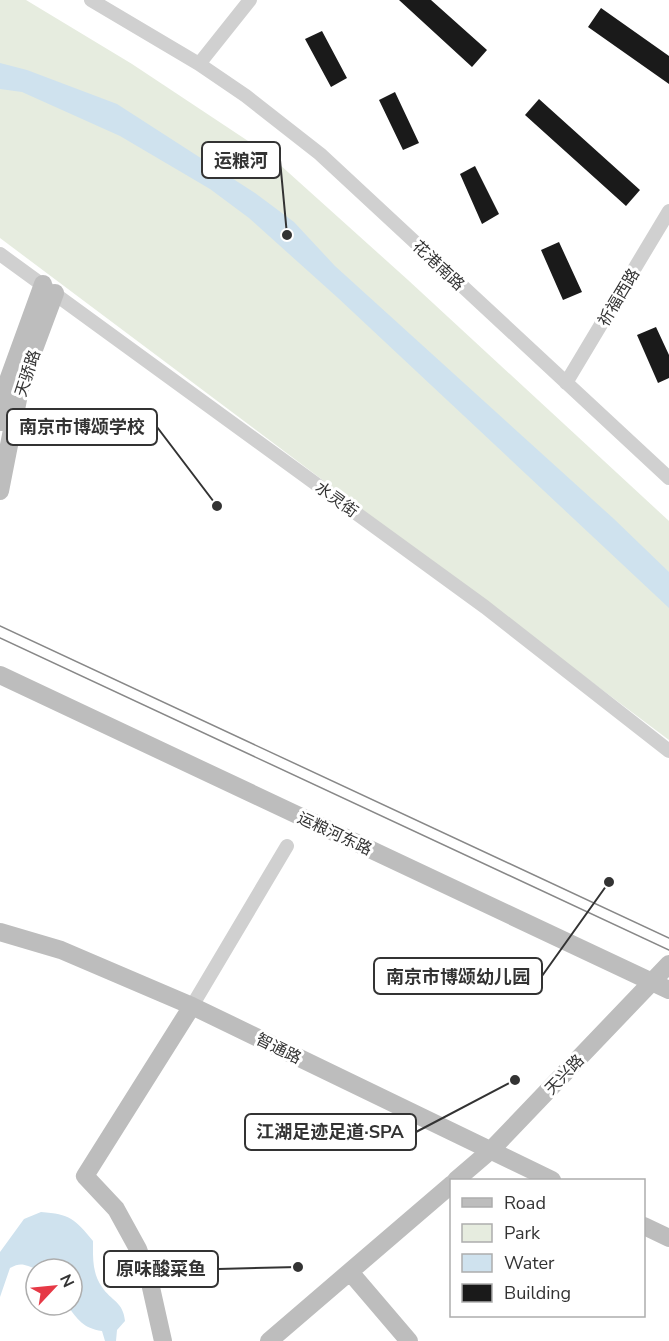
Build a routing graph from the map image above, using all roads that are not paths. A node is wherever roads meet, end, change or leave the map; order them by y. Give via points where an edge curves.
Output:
1 (91, 0) edge
2 (250, 0) edge
3 (199, 64) junction
4 (669, 212) edge
5 (0, 254) edge
6 (49, 289) junction
7 (566, 382) junction
8 (0, 422) edge
9 (669, 478) edge
10 (0, 491) edge
11 (0, 675) edge
12 (669, 751) edge
13 (287, 846) dead end
14 (0, 932) edge
15 (669, 964) edge
16 (661, 986) edge
17 (192, 1006) junction
18 (491, 1150) junction
19 (457, 1179) edge
20 (550, 1179) edge
21 (450, 1186) edge
22 (645, 1226) edge
23 (669, 1238) edge
24 (350, 1272) junction
25 (163, 1341) edge
26 (269, 1341) edge
27 (409, 1341) edge

1 - 3 street, 花港南路
2 - 3 street
3 - 7 street, 花港南路 via 320,154
4 - 7 street, 祈福西路
5 - 6 street, 水灵街
6 - 8 street, 天骄路 via 7,383
6 - 10 street, 天骄路 via 21,384
6 - 12 street, 水灵街 via 485,607
7 - 9 street, 花港南路
11 - 16 street, 运粮河东路
13 - 17 street
14 - 17 street, 智通路 via 61,950
15 - 16 street, 天兴路
16 - 18 street, 天兴路
17 - 18 street, 智通路
17 - 25 street via 85,1176 116,1209 138,1249
18 - 19 street, 天兴路
18 - 20 street, 智通路
21 - 24 street
22 - 23 street
24 - 26 street
24 - 27 street

